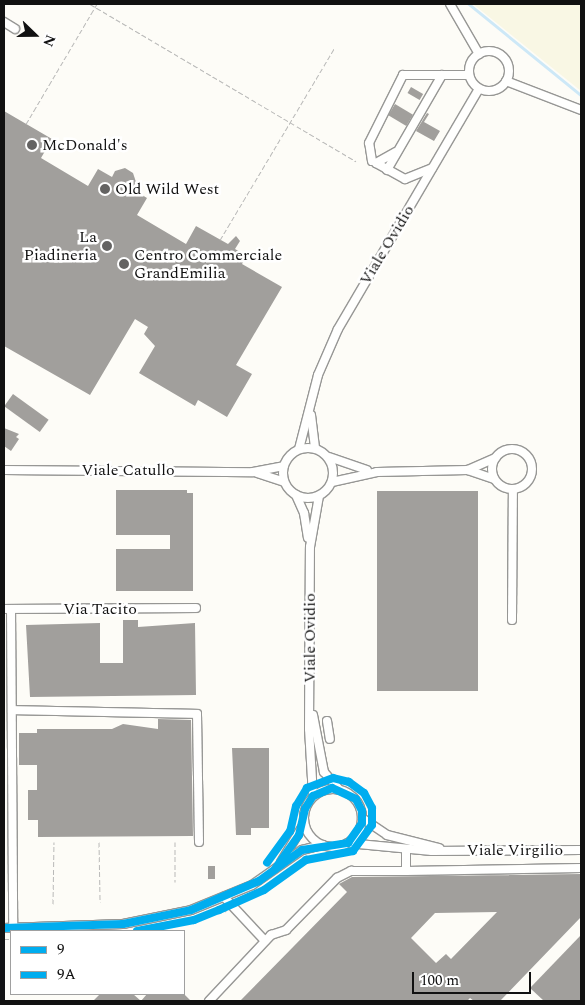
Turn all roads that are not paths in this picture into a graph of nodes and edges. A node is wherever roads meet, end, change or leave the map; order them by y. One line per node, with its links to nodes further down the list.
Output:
1 (450, 4): 4 (street)
2 (4, 22): 3 (street)
3 (15, 29)
4 (479, 54): 6 (street); 7 (street)
5 (442, 75): 6 (street); 10 (street); 11 (street)
6 (469, 75): 8 (street)
7 (506, 81): 8 (street); 9 (street)
8 (479, 89): 12 (street, Viale Ovidio)
9 (581, 110)
10 (400, 148): 13 (street); 13 (street)
11 (372, 161)
12 (433, 167): 13 (street); 14 (street, Viale Ovidio)
13 (387, 170)
14 (311, 408): 15 (street, Viale Ovidio); 16 (street, Viale Ovidio)
15 (315, 448): 16 (street); 17 (street)
16 (299, 449): 19 (street)
17 (329, 457): 23 (street); 26 (street)
18 (495, 458): 21 (street); 24 (street); 27 (street)
19 (283, 466): 22 (street, Viale Catullo); 25 (street)
20 (4, 470): 22 (street, Viale Catullo)
21 (468, 470): 23 (street); 24 (street)
22 (253, 472): 25 (street, Viale Catullo)
23 (377, 472): 26 (street)
24 (494, 479): 27 (street)
25 (284, 482): 28 (street)
26 (332, 482): 29 (street)
27 (513, 490): 33 (street)
28 (296, 495): 29 (street); 30 (street, Viale Ovidio)
29 (319, 496): 30 (street, Viale Ovidio)
30 (310, 547): 34 (street, Viale Ovidio)
31 (196, 608): 32 (street, Via Tacito)
32 (7, 609): 35 (street)
33 (512, 620)
34 (310, 698): 38 (street, Viale Ovidio); 39 (street, Viale Ovidio)
35 (12, 710): 42 (street); 53 (street)
36 (327, 722): 37 (street)
37 (330, 739)
38 (339, 789): 39 (street); 40 (street)
39 (313, 796): 41 (street)
40 (362, 818): 43 (street); 46 (street, Viale Virgilio)
41 (304, 824): 44 (street); 49 (street)
42 (199, 842)
43 (348, 843): 44 (street); 45 (street, Viale Virgilio)
44 (322, 845): 49 (street)
45 (406, 850): 46 (street, Viale Virgilio); 50 (street)
46 (448, 850): 47 (street, Viale Virgilio)
47 (581, 850)
48 (581, 868): 50 (street)
49 (275, 869): 51 (street)
50 (406, 871): 54 (street)
51 (224, 897): 53 (street); 54 (street)
52 (4, 928): 53 (street)
53 (13, 928)
54 (265, 941): 55 (street)
55 (209, 1001)

